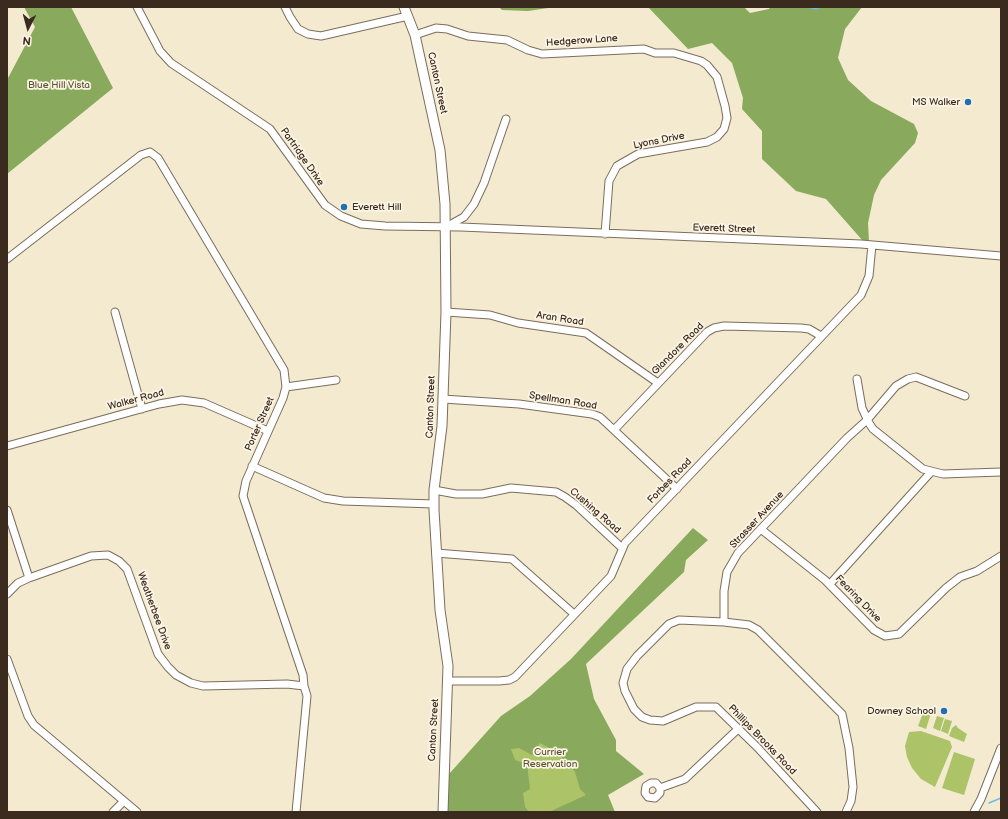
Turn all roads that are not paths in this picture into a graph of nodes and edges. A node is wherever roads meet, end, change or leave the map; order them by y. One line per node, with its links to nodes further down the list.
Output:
1 (137, 7): 7 (street, Partridge Drive)
2 (285, 7): 3 (street)
3 (406, 11): 4 (main road, Canton Street)
4 (415, 35): 5 (street, Hedgerow Lane); 7 (main road, Canton Street)
5 (725, 106): 8 (street, Lyons Drive)
6 (506, 119): 7 (street)
7 (445, 227): 8 (street, Everett Street); 13 (main road, Canton Street)
8 (605, 234): 9 (street, Everett Street)
9 (872, 245): 10 (street, Everett Street); 14 (street, Forbes Road)
10 (1001, 256)
11 (7, 259): 18 (street, Porter Street)
12 (115, 312): 21 (street)
13 (446, 312): 17 (street, Aran Road); 20 (main road, Canton Street)
14 (821, 336): 17 (street, Glandore Road); 29 (street, Forbes Road)
15 (857, 379): 22 (street)
16 (336, 380): 18 (street)
17 (658, 383): 23 (street, Glandore Road)
18 (286, 387): 24 (street, Porter Street)
19 (965, 396): 22 (street, Strasser Avenue)
20 (443, 399): 23 (street, Spellman Road); 30 (main road, Canton Street)
21 (142, 409): 24 (street, Walker Road); 25 (street, Walker Road)
22 (867, 420): 27 (street); 33 (street, Strasser Avenue)
23 (614, 430): 29 (street, Spellman Road)
24 (268, 431): 26 (street, Porter Street)
25 (7, 446)
26 (252, 466): 31 (street); 44 (street, Porter Street)
27 (931, 472): 28 (street); 38 (street)
28 (1001, 472)
29 (677, 489): 34 (street, Forbes Road)
30 (434, 490): 31 (main road, Canton Street); 34 (street, Cushing Road)
31 (434, 504): 35 (main road, Canton Street)
32 (7, 510): 37 (street)
33 (762, 530): 38 (street, Fearing Drive); 41 (street, Strasser Avenue)
34 (622, 548): 40 (street, Forbes Road)
35 (436, 552): 40 (street); 43 (main road, Canton Street)
36 (1001, 556): 38 (street, Fearing Drive)
37 (29, 578): 39 (street, Weatherbee Drive); 44 (street, Weatherbee Drive)
38 (830, 584)
39 (7, 594)
40 (574, 614): 43 (street, Forbes Road)
41 (724, 622): 45 (street, Phillips Brooks Road); 54 (street)
42 (7, 659): 48 (street)
43 (448, 681): 52 (main road, Canton Street)
44 (304, 686): 51 (street)
45 (738, 729): 47 (street); 53 (street, Phillips Brooks Road)
46 (1001, 750): 55 (street)
47 (660, 788)
48 (124, 801): 49 (street); 50 (street)
49 (113, 812)
50 (137, 812)
51 (296, 812)
52 (443, 812)
53 (817, 812)
54 (846, 812)
55 (974, 812)

